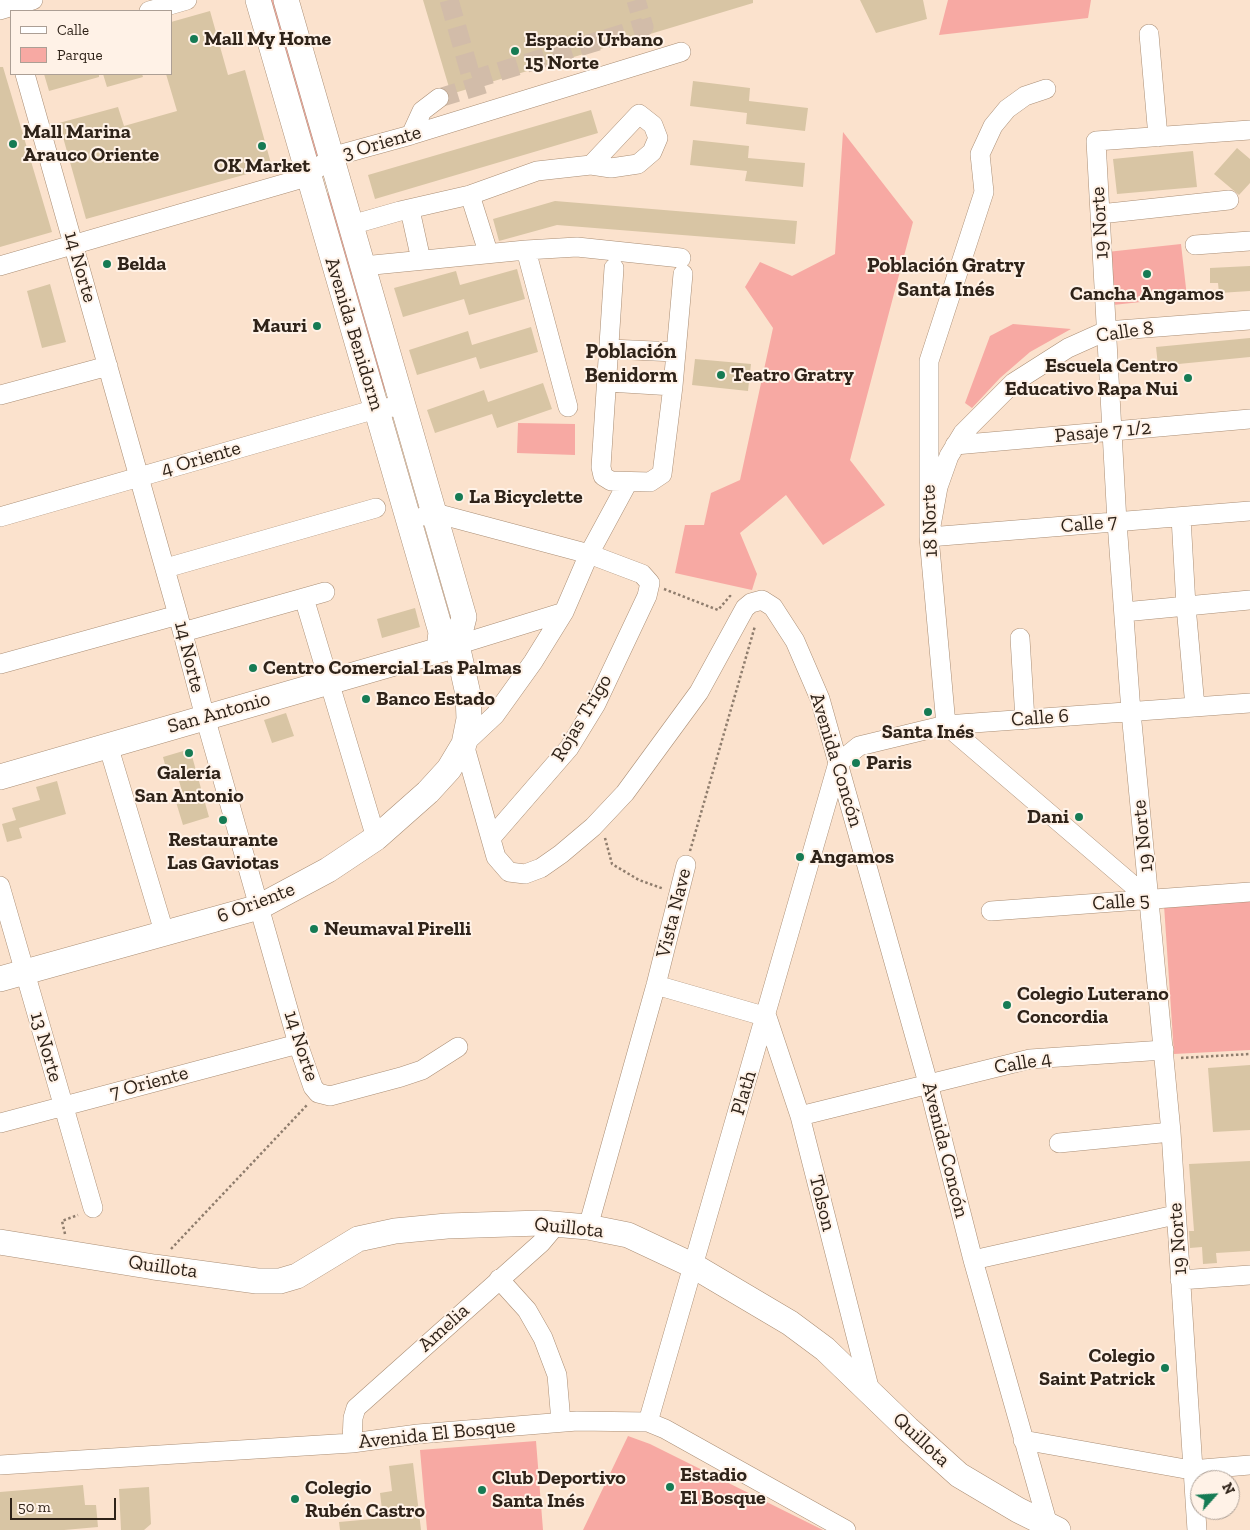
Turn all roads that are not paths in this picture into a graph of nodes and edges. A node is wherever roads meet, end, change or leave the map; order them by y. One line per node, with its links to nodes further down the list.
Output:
1 (33, 0): 5 (street)
2 (187, 0): 6 (street)
3 (258, 0): 17 (main road, Avenida Benidorm)
4 (286, 0): 15 (main road, Avenida Benidorm)
5 (6, 10)
6 (152, 10)
7 (1149, 34): 14 (street)
8 (682, 52): 13 (street, 3 Oriente)
9 (25, 75): 24 (street, 14 Norte)
10 (1046, 89): 55 (street, 18 Norte)
11 (439, 98): 13 (street)
12 (1250, 130): 14 (street)
13 (411, 135): 15 (street, 3 Oriente)
14 (1158, 137): 21 (street, 19 Norte)
15 (331, 158): 17 (street, 3 Oriente); 22 (main road, Avenida Benidorm)
16 (591, 165): 18 (street)
17 (308, 178): 24 (street, 3 Oriente); 42 (main road, Avenida Benidorm)
18 (470, 195): 20 (street); 27 (street)
19 (1229, 200): 21 (street)
20 (410, 210): 22 (street); 28 (street)
21 (1100, 214): 33 (street, 19 Norte)
22 (351, 225): 30 (main road, Avenida Benidorm)
23 (1250, 241): 25 (street)
24 (73, 245): 29 (street, 3 Oriente); 36 (street, 14 Norte)
25 (1195, 245)
26 (526, 250): 27 (street); 35 (street); 41 (street)
27 (488, 252): 28 (street)
28 (421, 260): 30 (street)
29 (0, 266)
30 (363, 266): 40 (main road, Avenida Benidorm)
31 (614, 268): 34 (street)
32 (1250, 320): 33 (street, Calle 8)
33 (1106, 331): 44 (street, 19 Norte); 45 (street, Calle 8)
34 (610, 349): 35 (street); 37 (street)
35 (676, 352): 38 (street)
36 (108, 366): 39 (street); 46 (street, 14 Norte)
37 (608, 382): 38 (street); 47 (street)
38 (674, 386): 47 (street)
39 (0, 395)
40 (402, 406): 42 (street, 4 Oriente); 50 (main road, Avenida Benidorm)
41 (568, 407)
42 (376, 409): 46 (street, 4 Oriente); 53 (main road, Avenida Benidorm)
43 (1250, 420): 44 (street, Pasaje 7 1/2)
44 (1113, 431): 45 (street, Pasaje 7 1/2); 54 (street, 19 Norte)
45 (955, 445): 55 (street, Calle 8)
46 (140, 477): 51 (street, 4 Oriente); 57 (street, 14 Norte)
47 (628, 482): 56 (street)
48 (376, 508): 57 (street)
49 (1250, 512): 52 (street, Calle 7)
50 (435, 514): 53 (street); 56 (street); 66 (main road, Avenida Benidorm)
51 (0, 517)
52 (1181, 517): 54 (street, Calle 7); 61 (street)
53 (408, 520): 66 (main road, Avenida Benidorm)
54 (1117, 522): 55 (street, Calle 7); 63 (street, 19 Norte)
55 (929, 537): 74 (street, 18 Norte)
56 (589, 554): 62 (street); 80 (street, Rojas Trigo)
57 (166, 568): 64 (street, 14 Norte)
58 (325, 592): 59 (street)
59 (304, 598): 64 (street); 68 (street)
60 (1250, 600): 61 (street)
61 (1186, 606): 63 (street); 70 (street)
62 (564, 612): 66 (street); 75 (street)
63 (1124, 612): 71 (street, 19 Norte)
64 (181, 624): 67 (street); 72 (street, 14 Norte)
65 (1020, 638): 73 (street)
66 (448, 648): 68 (main road, San Antonio); 75 (main road, Avenida Benidorm)
67 (0, 664)
68 (329, 682): 72 (main road, San Antonio); 79 (street)
69 (1250, 703): 70 (street, Calle 6)
70 (1195, 707): 71 (street, Calle 6)
71 (1131, 712): 73 (street, Calle 6); 84 (street, 19 Norte)
72 (205, 717): 76 (main road, San Antonio); 85 (street, 14 Norte)
73 (1025, 720): 74 (street, Calle 6)
74 (946, 726): 77 (street, Calle 6); 84 (street)
75 (464, 744): 79 (main road, 6 Oriente); 80 (street)
76 (108, 745): 78 (main road, San Antonio); 87 (street)
77 (838, 763): 80 (street, Avenida Concón); 91 (street, Plath); 95 (street, Avenida Concón)
78 (0, 777)
79 (376, 838): 85 (main road, 6 Oriente)
80 (491, 838)
81 (686, 865): 90 (street, Vista Nave)
82 (0, 886): 88 (street, 13 Norte)
83 (1250, 892): 84 (street, Calle 5)
84 (1150, 899): 86 (street, Calle 5); 94 (street, 19 Norte)
85 (259, 907): 87 (main road, 6 Oriente); 92 (street, 14 Norte)
86 (991, 911)
87 (165, 935): 88 (main road, 6 Oriente)
88 (25, 972): 89 (main road, 6 Oriente); 96 (street, 13 Norte)
89 (0, 980)
90 (656, 985): 91 (street); 104 (street, Vista Nave)
91 (767, 1017): 97 (street, Tolson); 109 (street, Plath)
92 (298, 1044): 93 (street, 14 Norte); 96 (street, 7 Oriente)
93 (458, 1048)
94 (1164, 1050): 95 (street, Calle 4); 99 (street, 19 Norte)
95 (928, 1083): 97 (street, Calle 4); 108 (street, Avenida Concón)
96 (63, 1106): 98 (street, 7 Oriente); 101 (street, 13 Norte)
97 (800, 1116): 113 (street, Tolson)
98 (0, 1123)
99 (1172, 1132): 100 (street); 102 (street, 19 Norte)
100 (1059, 1143)
101 (93, 1208)
102 (1176, 1215): 108 (street); 112 (street, 19 Norte)
103 (557, 1224): 104 (main road, Quillota); 106 (main road, Quillota); 111 (street, Amelia)
104 (588, 1227): 109 (main road, Quillota)
105 (0, 1242): 106 (main road, Quillota)
106 (25, 1246): 107 (main road)
107 (0, 1259)
108 (973, 1260): 116 (street, Avenida Concón)
109 (692, 1265): 113 (main road, Quillota); 115 (street, Plath)
110 (1250, 1275): 112 (street)
111 (499, 1279): 114 (street); 117 (street, Amelia)
112 (1180, 1280): 120 (street, 19 Norte)
113 (870, 1391): 121 (main road, Quillota)
114 (561, 1422): 115 (street, Avenida El Bosque); 117 (street, Avenida El Bosque)
115 (648, 1422): 122 (street, Avenida El Bosque)
116 (1022, 1440): 120 (street); 121 (street, Avenida Concón)
117 (352, 1442): 118 (street, Avenida El Bosque)
118 (0, 1465)
119 (1250, 1465): 120 (street)
120 (1191, 1470)
121 (1053, 1527)
122 (846, 1530)

